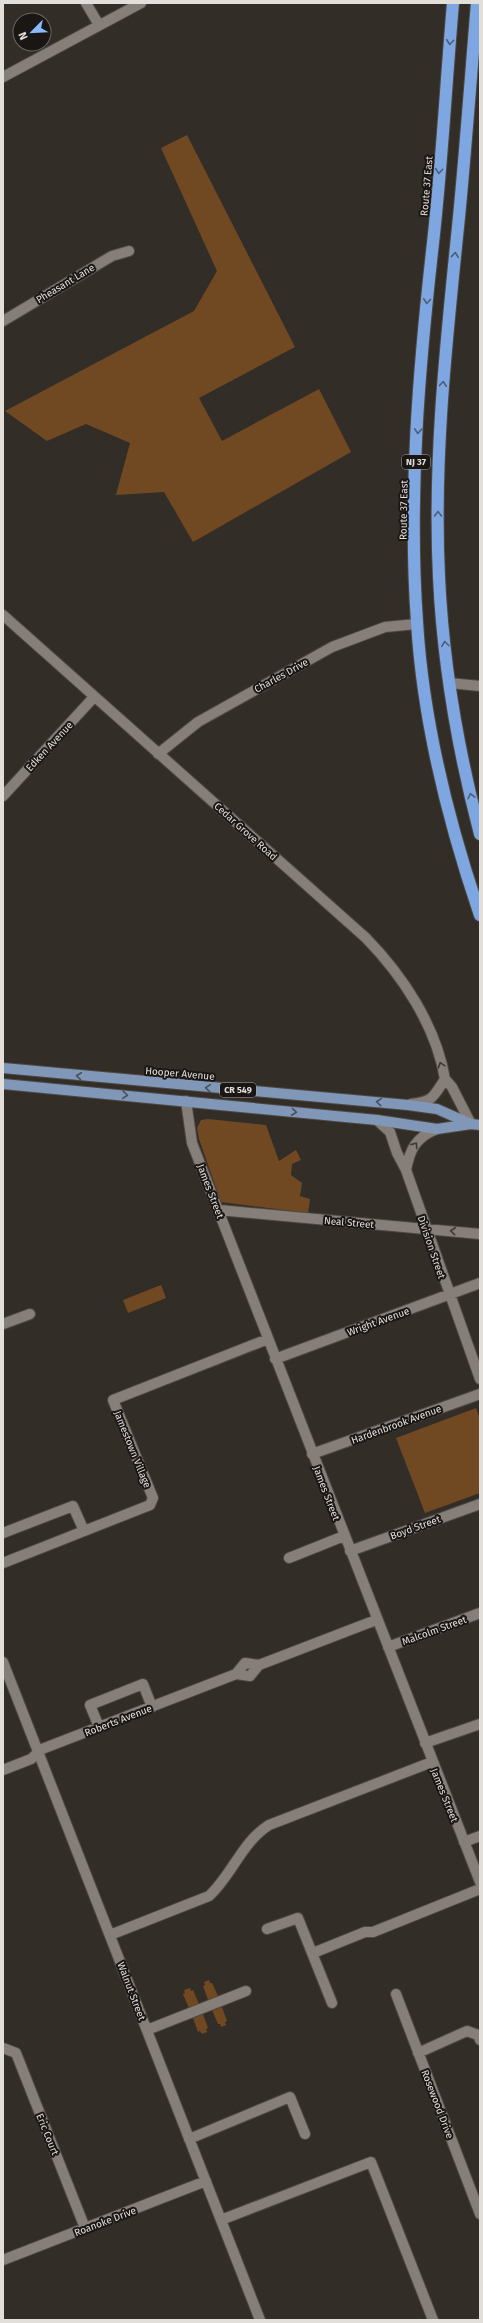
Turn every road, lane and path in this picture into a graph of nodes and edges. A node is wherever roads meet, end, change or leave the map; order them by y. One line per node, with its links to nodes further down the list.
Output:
1 (86, 3): 5 (street)
2 (141, 3): 5 (street)
3 (453, 3): 10 (highway, Route 37 East / NJ 37, one-way to 10)
4 (477, 3): 11 (highway, NJ 37, one-way to 4)
5 (99, 25): 6 (street)
6 (3, 77)
7 (129, 251): 8 (street, Pheasant Lane)
8 (3, 321)
9 (3, 615): 13 (street, Cedar Grove Road)
10 (417, 624): 14 (street, Charles Drive); 17 (highway, Route 37 East / NJ 37)
11 (449, 683): 12 (street); 16 (highway, NJ 37, one-way to 11)
12 (480, 686)
13 (94, 697): 14 (street, Cedar Grove Road); 15 (street, Edken Avenue)
14 (158, 754): 19 (street, Cedar Grove Road, one-way to 14)
15 (3, 796)
16 (480, 834)
17 (480, 915)
18 (3, 1068): 22 (main road, Hooper Avenue / CR 549, one-way to 18)
19 (445, 1079): 22 (street); 24 (street, Cedar Grove Road)
20 (3, 1084): 21 (main road, CR 549, one-way to 21)
21 (186, 1100): 23 (main road, CR 549, one-way to 23); 27 (street, James Street)
22 (408, 1105): 24 (main road, Hooper Avenue / CR 549)
23 (376, 1120): 25 (main road, CR 549); 26 (street, Division Street)
24 (476, 1124): 25 (main road, CR 549)
25 (437, 1129): 26 (street, one-way to 25)
26 (406, 1170): 28 (street, Division Street)
27 (219, 1210): 28 (street, Neal Street); 34 (street, James Street)
28 (426, 1229): 29 (street, Neal Street, one-way to 28); 31 (street, Division Street)
29 (480, 1234)
30 (480, 1283): 31 (street, Wright Avenue)
31 (449, 1295): 35 (street, Wright Avenue); 36 (street, Division Street)
32 (30, 1314): 33 (street)
33 (3, 1324)
34 (268, 1339): 35 (street, James Street); 40 (street, Jamestown Village)
35 (275, 1359): 38 (street, James Street)
36 (480, 1379)
37 (480, 1394): 38 (street, Hardenbrook Avenue)
38 (312, 1454): 42 (street, James Street)
39 (480, 1504): 43 (street, Boyd Street)
40 (84, 1531): 41 (street); 45 (street, Jamestown Village)
41 (3, 1533)
42 (344, 1536): 43 (street, James Street); 44 (street)
43 (350, 1550): 47 (street, James Street)
44 (289, 1558)
45 (3, 1562)
46 (480, 1613): 48 (street, Malcolm Street)
47 (376, 1620): 48 (street, James Street); 50 (street, Roberts Avenue)
48 (388, 1647): 53 (street, James Street)
49 (3, 1662): 54 (street, Walnut Street)
50 (152, 1707): 52 (street, Roberts Avenue); 52 (street)
51 (480, 1724): 53 (street)
52 (99, 1727): 54 (street, Roberts Avenue)
53 (425, 1743): 55 (street, James Street)
54 (38, 1752): 56 (street, Roberts Avenue); 62 (street, Walnut Street)
55 (432, 1762): 58 (street, James Street); 62 (street)
56 (3, 1770)
57 (480, 1836): 58 (street)
58 (464, 1842): 59 (street, James Street)
59 (480, 1882)
60 (480, 1889): 63 (street)
61 (267, 1929): 63 (street)
62 (110, 1935): 67 (street, Walnut Street)
63 (312, 1953): 66 (street)
64 (246, 1992): 67 (street)
65 (396, 1994): 70 (street, Rosewood Drive)
66 (332, 2003)
67 (147, 2030): 72 (street, Walnut Street)
68 (480, 2040): 70 (street)
69 (3, 2048): 76 (street, Eric Court)
70 (418, 2053): 74 (street, Rosewood Drive)
71 (305, 2134): 72 (street)
72 (188, 2139): 73 (street, Walnut Street)
73 (206, 2181): 75 (street, Walnut Street); 76 (street, Roanoke Drive)
74 (480, 2214)
75 (221, 2220): 78 (street, Walnut Street); 79 (street)
76 (86, 2228): 77 (street, Roanoke Drive)
77 (3, 2260)
78 (260, 2320)
79 (433, 2320)

